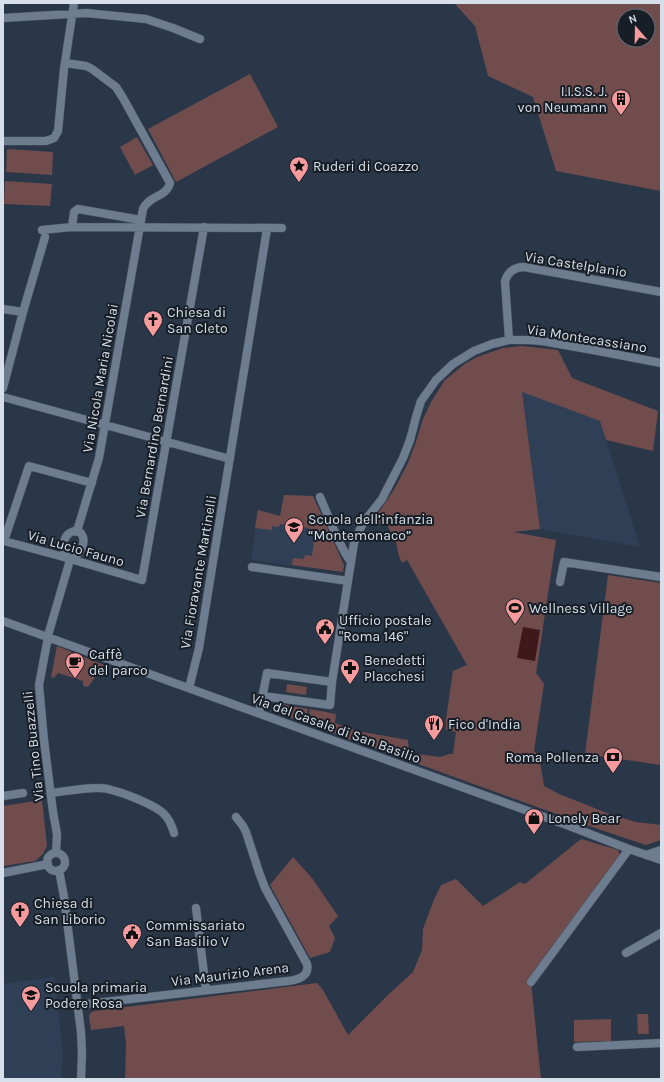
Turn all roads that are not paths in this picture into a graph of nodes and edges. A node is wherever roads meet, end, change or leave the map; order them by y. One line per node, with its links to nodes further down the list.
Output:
1 (74, 3): 2 (street)
2 (73, 14): 3 (street); 4 (street); 5 (street)
3 (3, 18)
4 (200, 39)
5 (66, 63): 6 (street); 7 (street, Via Nicola Maria Nicolai)
6 (3, 141)
7 (140, 224): 8 (street); 8 (street); 9 (street); 19 (street, Via Nicola Maria Nicolai)
8 (72, 227): 14 (street)
9 (204, 227): 10 (street); 20 (street, Via Bernardino Bernardini)
10 (267, 228): 11 (street); 21 (street, Via Fioravante Martinelli)
11 (282, 228)
12 (661, 292): 15 (street, Via Castelplanio)
13 (3, 309): 14 (street)
14 (23, 312): 17 (street)
15 (509, 340): 16 (street, Via Montecassiano); 27 (street, Via Montecassiano)
16 (661, 363)
17 (3, 388)
18 (3, 398): 19 (street)
19 (105, 426): 20 (street); 22 (street, Via Nicola Maria Nicolai)
20 (166, 442): 21 (street); 30 (street, Via Bernardino Bernardini)
21 (230, 460): 36 (street, Via Fioravante Martinelli)
22 (92, 483): 24 (street, Via Nicola Maria Nicolai); 25 (street)
23 (320, 497): 27 (street)
24 (77, 531): 26 (street); 26 (street)
25 (4, 542): 26 (street, Via Lucio Fauno)
26 (70, 560): 30 (street, Via Lucio Fauno); 34 (street)
27 (351, 562): 31 (street, Via Montecassiano)
28 (252, 567): 31 (street)
29 (661, 577): 32 (street)
30 (142, 580)
31 (348, 581): 35 (street, Via Montecassiano)
32 (560, 582)
33 (3, 620): 34 (street, Via del Casale di San Basilio)
34 (48, 636): 36 (street, Via del Casale di San Basilio); 40 (street, Via Tino Buazzelli)
35 (332, 682): 37 (street); 37 (street, Via Montecassiano)
36 (189, 688): 38 (street, Via del Casale di San Basilio)
37 (263, 696): 38 (street)
38 (259, 714): 44 (street, Via del Casale di San Basilio)
39 (23, 793): 41 (street)
40 (51, 794): 43 (street); 46 (street, Via Tino Buazzelli)
41 (3, 796)
42 (236, 817): 56 (street, Via Maurizio Arena)
43 (174, 833)
44 (629, 849): 47 (street, Via del Casale di San Basilio); 55 (street)
45 (661, 850): 47 (street)
46 (56, 853): 49 (street); 50 (street)
47 (646, 855): 48 (street, Via del Casale di San Basilio)
48 (661, 860)
49 (48, 864): 50 (street); 51 (street)
50 (59, 870): 57 (street)
51 (3, 873)
52 (196, 908): 56 (street)
53 (661, 933): 54 (street)
54 (626, 953)
55 (531, 982)
56 (206, 990): 57 (street, Via Maurizio Arena)
57 (78, 1005): 60 (street)
58 (661, 1043): 59 (street)
59 (577, 1047)
60 (81, 1079)

